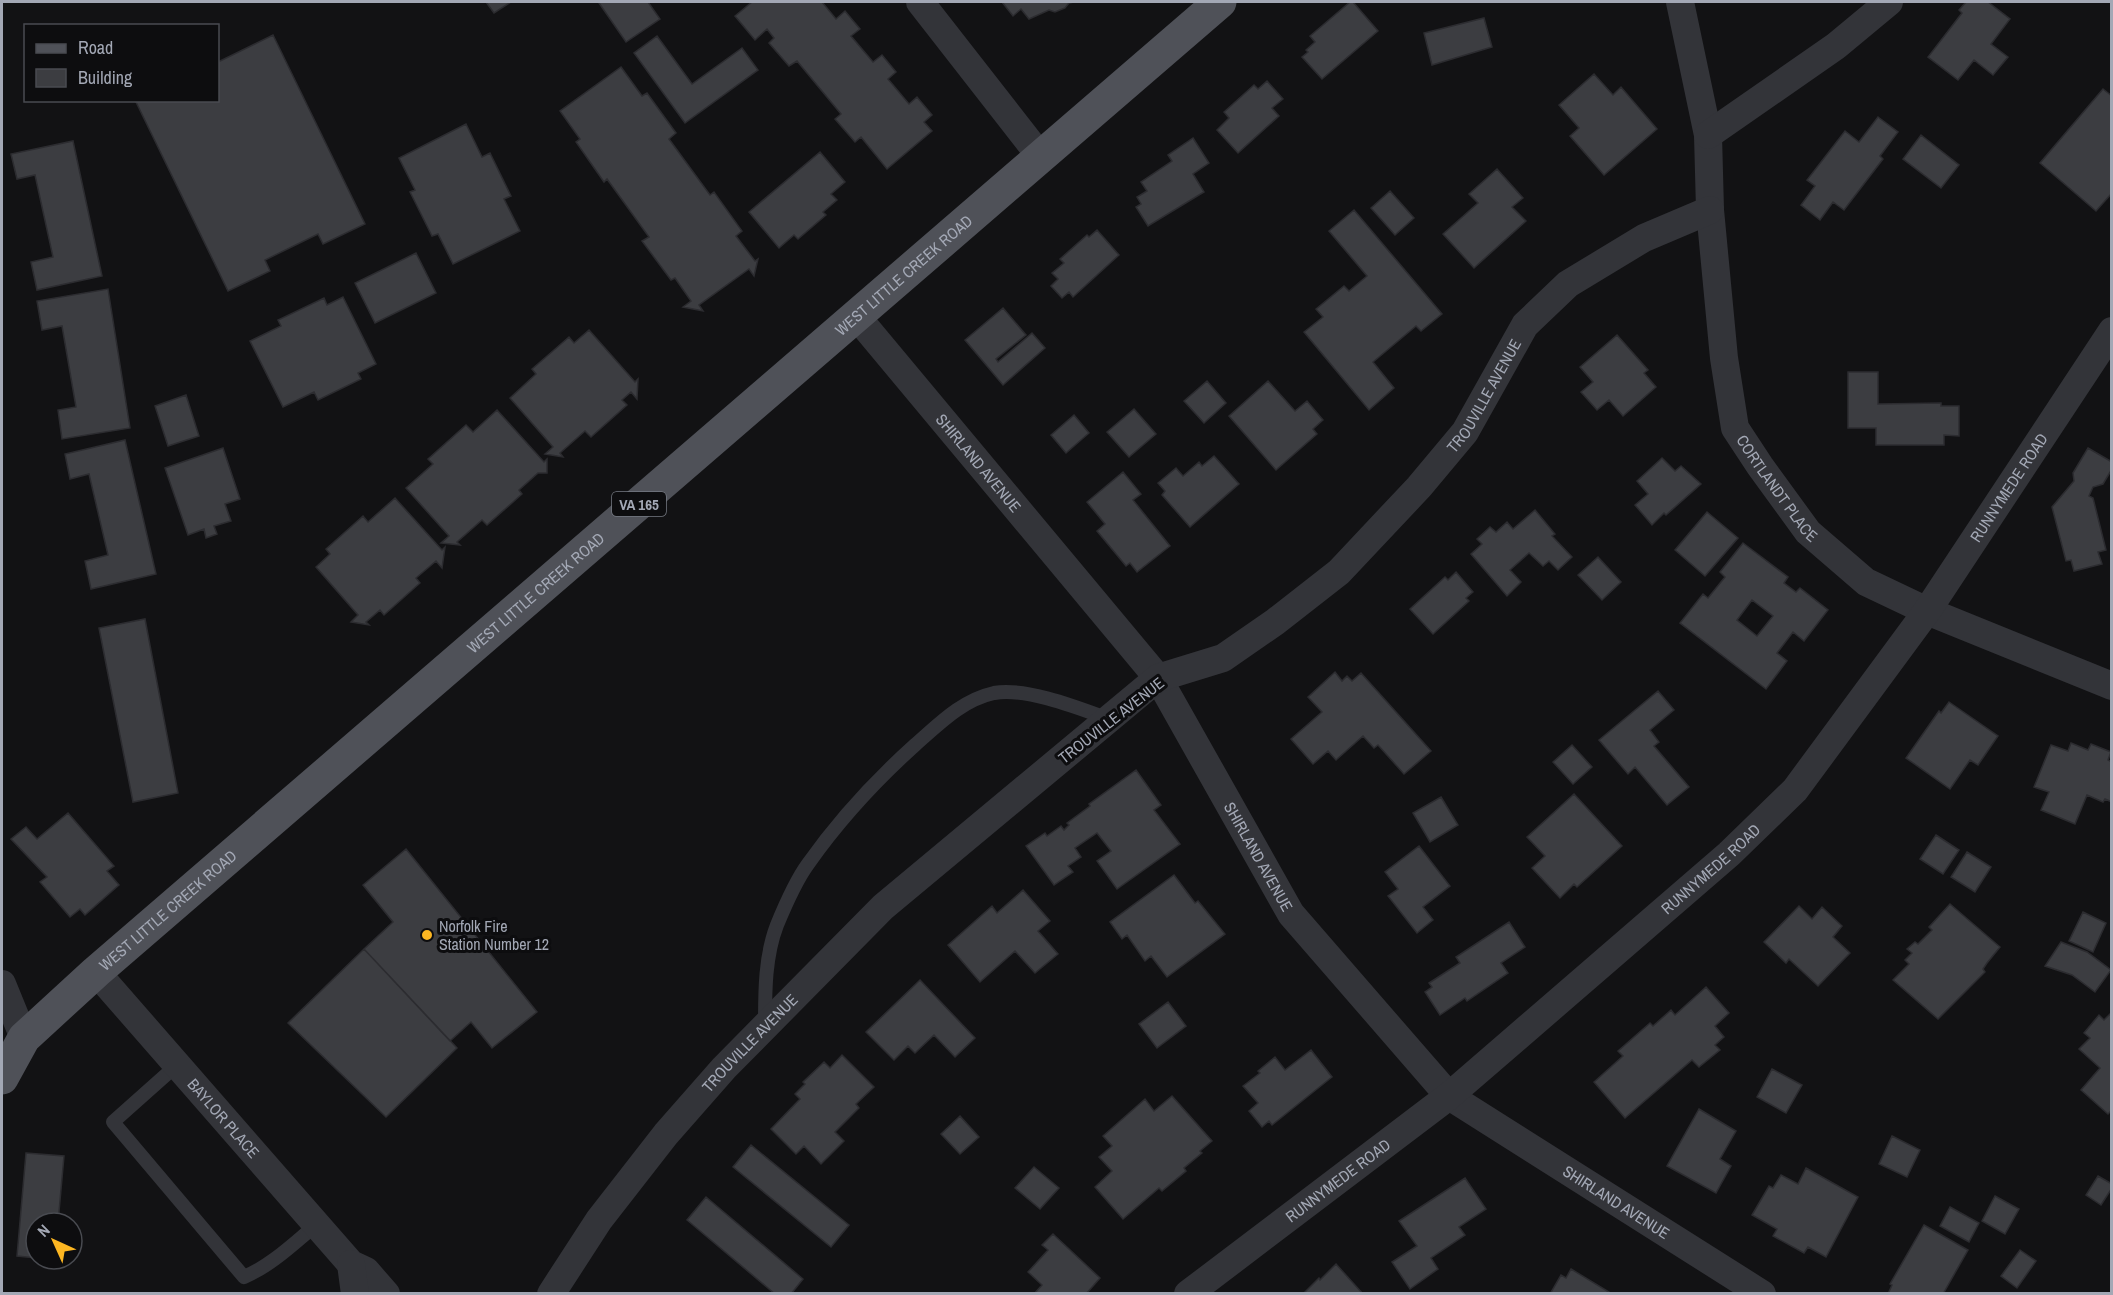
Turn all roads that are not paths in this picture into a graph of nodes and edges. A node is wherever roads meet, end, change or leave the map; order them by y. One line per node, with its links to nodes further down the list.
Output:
1 (920, 2): 6 (street)
2 (1220, 2): 6 (main road, WEST LITTLE CREEK ROAD / VA 165)
3 (1680, 2): 5 (street, CORTLANDT PLACE)
4 (1889, 2): 5 (street)
5 (1708, 135): 7 (street, CORTLANDT PLACE)
6 (1041, 158): 8 (main road, WEST LITTLE CREEK ROAD / VA 165)
7 (1710, 210): 10 (street, CORTLANDT PLACE); 11 (street, TROUVILLE AVENUE)
8 (857, 317): 11 (street, SHIRLAND AVENUE); 14 (main road, WEST LITTLE CREEK ROAD / VA 165)
9 (2112, 331): 10 (street, RUNNYMEDE ROAD)
10 (1927, 610): 12 (street, CORTLANDT PLACE); 20 (street, RUNNYMEDE ROAD)
11 (1158, 678): 13 (street, TROUVILLE AVENUE); 20 (street, SHIRLAND AVENUE)
12 (2112, 686)
13 (1109, 719): 16 (street, TROUVILLE AVENUE); 16 (lane)
14 (96, 972): 17 (main road, WEST LITTLE CREEK ROAD / VA 165); 18 (street, BAYLOR PLACE)
15 (2, 984): 17 (street)
16 (765, 1026): 25 (street, TROUVILLE AVENUE)
17 (24, 1038): 19 (main road, WEST LITTLE CREEK ROAD / VA 165)
18 (177, 1065): 21 (street, BAYLOR PLACE); 21 (lane)
19 (2, 1078)
20 (1449, 1096): 26 (street, RUNNYMEDE ROAD); 27 (street, SHIRLAND AVENUE)
21 (316, 1225): 22 (street, BAYLOR PLACE)
22 (351, 1264): 23 (street); 24 (street, BAYLOR PLACE)
23 (355, 1293)
24 (386, 1293)
25 (551, 1293)
26 (1188, 1293)
27 (1762, 1293)

